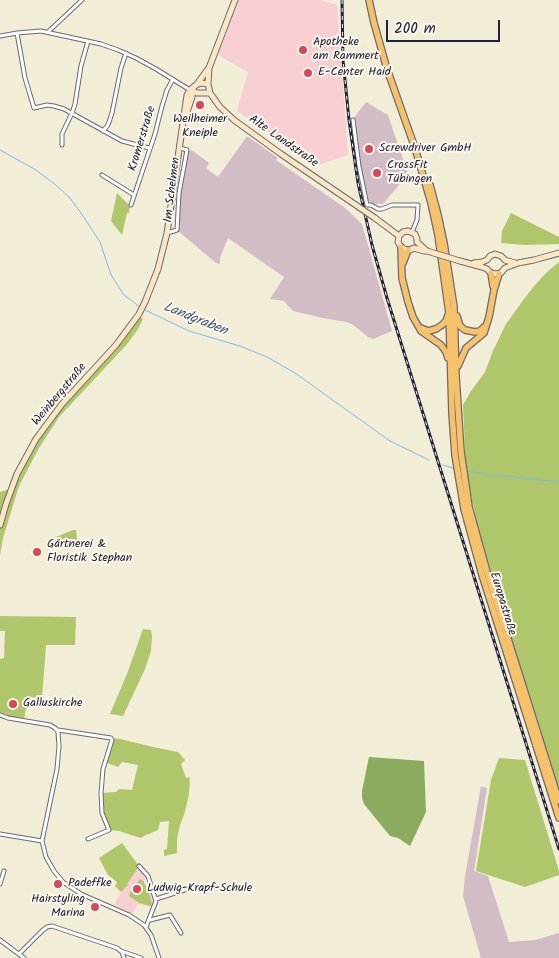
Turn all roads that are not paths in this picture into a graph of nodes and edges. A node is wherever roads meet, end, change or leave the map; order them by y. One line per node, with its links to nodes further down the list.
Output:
1 (82, 0): 4 (street)
2 (235, 0): 9 (street)
3 (369, 0): 24 (main road)
4 (48, 32): 5 (street); 7 (street)
5 (17, 33): 6 (street); 17 (street)
6 (0, 36)
7 (88, 41): 8 (street); 17 (street)
8 (126, 53): 10 (street); 20 (street)
9 (208, 68): 11 (street, Alte Landstraße); 12 (street)
10 (174, 79): 13 (street); 22 (street, Kromerstraße)
11 (208, 84): 12 (street); 15 (street, Alte Landstraße)
12 (196, 85): 13 (street)
13 (190, 90): 14 (street); 16 (street); 19 (street)
14 (197, 93): 15 (street); 16 (street)
15 (210, 93): 30 (street, Alte Landstraße, bridge)
16 (192, 97): 19 (street)
17 (72, 113): 20 (street); 21 (street)
18 (353, 120): 28 (street)
19 (183, 129): 23 (street)
20 (103, 131): 22 (street)
21 (62, 145)
22 (149, 148): 26 (street, Kromerstraße)
23 (180, 148): 29 (street); 29 (street, Im Schelmen)
24 (415, 148): 45 (main road); 46 (main road, Europastraße)
25 (102, 175): 26 (street)
26 (134, 195): 27 (street, Kromerstraße)
27 (131, 205)
28 (412, 232): 30 (street); 31 (street)
29 (167, 233): 52 (street, Weinbergstraße)
30 (400, 236): 32 (street)
31 (417, 242): 33 (street); 34 (street)
32 (401, 247): 33 (street); 40 (main road)
33 (411, 249): 34 (street); 40 (main road)
34 (427, 251): 38 (street, bridge)
35 (559, 253): 39 (street)
36 (487, 260): 37 (street); 38 (street); 42 (street)
37 (505, 260): 39 (street); 41 (street)
38 (472, 263): 42 (street)
39 (518, 263): 41 (street)
40 (402, 267): 48 (main road)
41 (505, 268): 43 (street)
42 (489, 271): 43 (street); 44 (main road)
43 (499, 274): 44 (main road)
44 (494, 290): 47 (main road)
45 (454, 307): 47 (main road); 50 (main road, Europastraße)
46 (449, 313): 48 (main road); 49 (main road, Europastraße)
47 (487, 324): 50 (main road)
48 (417, 326): 49 (main road)
49 (451, 370): 51 (main road, Europastraße)
50 (456, 376): 51 (main road, Europastraße)
51 (460, 468): 55 (main road, Europastraße); 56 (main road, Europastraße)
52 (0, 525)
53 (0, 715): 54 (street)
54 (57, 730): 58 (street); 59 (street)
55 (559, 801)
56 (559, 818)
57 (0, 834): 59 (street)
58 (88, 839)
59 (42, 841): 66 (street)
60 (139, 866): 64 (street)
61 (4, 871): 62 (street)
62 (0, 884)
63 (194, 887): 64 (street)
64 (156, 899): 65 (street)
65 (149, 920): 66 (street); 67 (street)
66 (146, 927): 74 (street)
67 (181, 933)
68 (0, 940): 70 (street)
69 (121, 951): 70 (street); 72 (street); 73 (street)
70 (18, 954): 71 (street)
71 (24, 958)
72 (124, 958)
73 (140, 958)
74 (159, 958)

